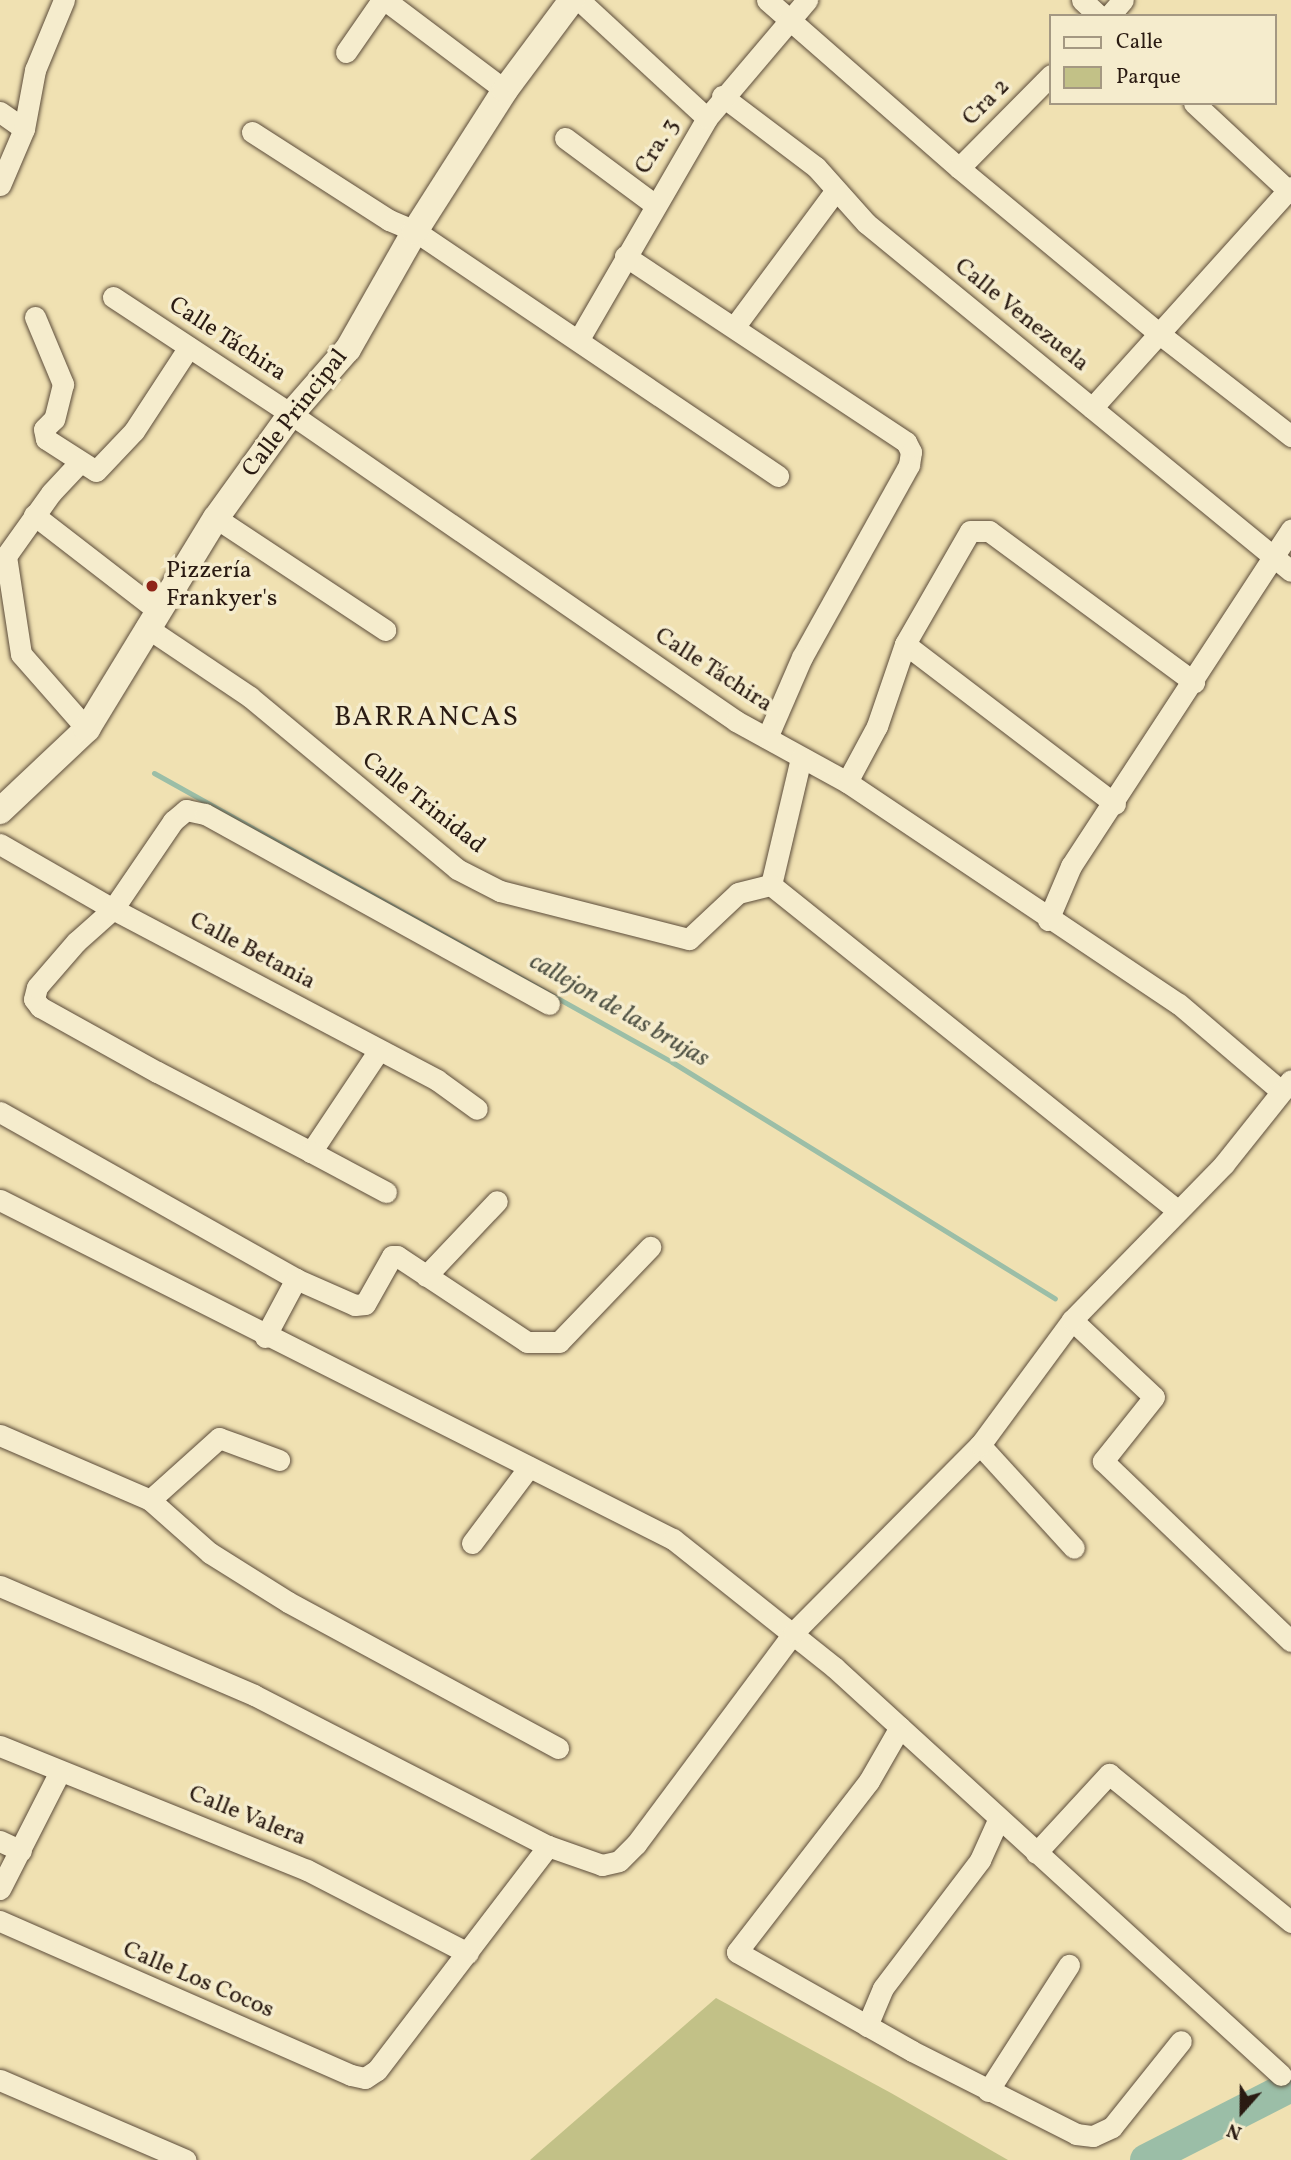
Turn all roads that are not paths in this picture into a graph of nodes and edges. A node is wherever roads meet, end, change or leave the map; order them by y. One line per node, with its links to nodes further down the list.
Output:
1 (64, 0): 19 (street)
2 (384, 0): 12 (street); 14 (street)
3 (572, 0): 14 (street, Calle Principal)
4 (579, 0): 18 (street)
5 (767, 0): 11 (street)
6 (807, 0): 11 (street, Cra. 3)
7 (1082, 0): 9 (street)
8 (1123, 0): 10 (street)
9 (1097, 14)
10 (1111, 14)
11 (789, 20): 15 (street, Cra. 3); 22 (street)
12 (346, 52)
13 (1050, 76): 22 (street, Cra 2)
14 (505, 90): 27 (street, Calle Principal)
15 (722, 96): 18 (street, Cra. 3); 24 (street, Calle Venezuela)
16 (1196, 105): 25 (street)
17 (0, 111): 19 (street)
18 (708, 118): 26 (street, Cra. 3)
19 (24, 129): 23 (street)
20 (252, 132): 27 (street)
21 (565, 138): 26 (street)
22 (959, 168): 32 (street)
23 (0, 185)
24 (836, 190): 31 (street); 35 (street, Calle Venezuela)
25 (1290, 190): 32 (street)
26 (654, 204): 28 (street, Cra. 3)
27 (415, 231): 33 (street); 36 (street, Calle Principal)
28 (625, 256): 31 (street); 33 (street, Cra. 3)
29 (113, 297): 34 (street, Calle Táchira)
30 (35, 317): 38 (street)
31 (735, 326): 50 (street)
32 (1157, 332): 35 (street); 37 (street)
33 (579, 339): 39 (street)
34 (189, 347): 36 (street, Calle Táchira); 38 (street)
35 (1092, 408): 43 (street, Calle Venezuela)
36 (291, 414): 41 (street, Calle Principal); 50 (street, Calle Táchira)
37 (1291, 436)
38 (80, 462): 40 (street)
39 (778, 475)
40 (34, 515): 45 (street); 49 (street)
41 (216, 518): 45 (street, Calle Principal); 46 (street)
42 (1291, 530): 43 (street)
43 (1273, 557): 44 (street, Calle Venezuela); 48 (street)
44 (1291, 571)
45 (152, 618): 49 (street, Calle Principal); 56 (street, Calle Trinidad)
46 (385, 630)
47 (905, 644): 48 (street); 52 (street); 53 (street)
48 (1194, 682): 53 (street)
49 (87, 729): 54 (street, Calle Principal)
50 (767, 737): 51 (street, Calle Táchira)
51 (801, 758): 52 (street, Calle Táchira); 56 (street)
52 (846, 782): 58 (street, Calle Táchira)
53 (1115, 804): 58 (street)
54 (0, 811)
55 (0, 844): 57 (street, Calle Betania)
56 (771, 885): 68 (street)
57 (113, 909): 59 (street); 60 (street, Calle Betania); 64 (street)
58 (1048, 920): 61 (street, Calle Táchira)
59 (549, 1004)
60 (379, 1050): 62 (street, Calle Betania); 64 (street)
61 (1286, 1086): 68 (street)
62 (477, 1109)
63 (0, 1112): 71 (street)
64 (311, 1152): 65 (street)
65 (386, 1192)
66 (0, 1200): 73 (street)
67 (497, 1201): 70 (street)
68 (1177, 1210): 72 (street)
69 (650, 1247): 70 (street)
70 (426, 1276): 71 (street)
71 (296, 1279): 73 (street)
72 (1072, 1320): 75 (street); 83 (street)
73 (265, 1337): 77 (street)
74 (0, 1435): 78 (street)
75 (980, 1445): 80 (street); 82 (street)
76 (279, 1460): 78 (street)
77 (529, 1467): 79 (street); 82 (street)
78 (150, 1500): 86 (street)
79 (472, 1543)
80 (1074, 1548)
81 (0, 1586): 90 (street)
82 (794, 1632): 84 (street); 90 (street)
83 (1291, 1642)
84 (900, 1727): 88 (street); 98 (street)
85 (0, 1746): 87 (street, Calle Valera)
86 (558, 1748)
87 (59, 1773): 91 (street); 96 (street, Calle Valera)
88 (999, 1818): 92 (street); 98 (street)
89 (0, 1841): 91 (street)
90 (548, 1846): 96 (street)
91 (21, 1851): 93 (street)
92 (1036, 1853): 95 (street); 100 (street)
93 (0, 1889)
94 (0, 1921): 96 (street, Calle Los Cocos)
95 (1291, 1922)
96 (468, 1953)
97 (1069, 1965): 102 (street)
98 (867, 2026): 102 (street)
99 (1181, 2041): 102 (street)
100 (1281, 2074)
101 (0, 2080): 103 (street)
102 (988, 2091)
103 (186, 2160)

